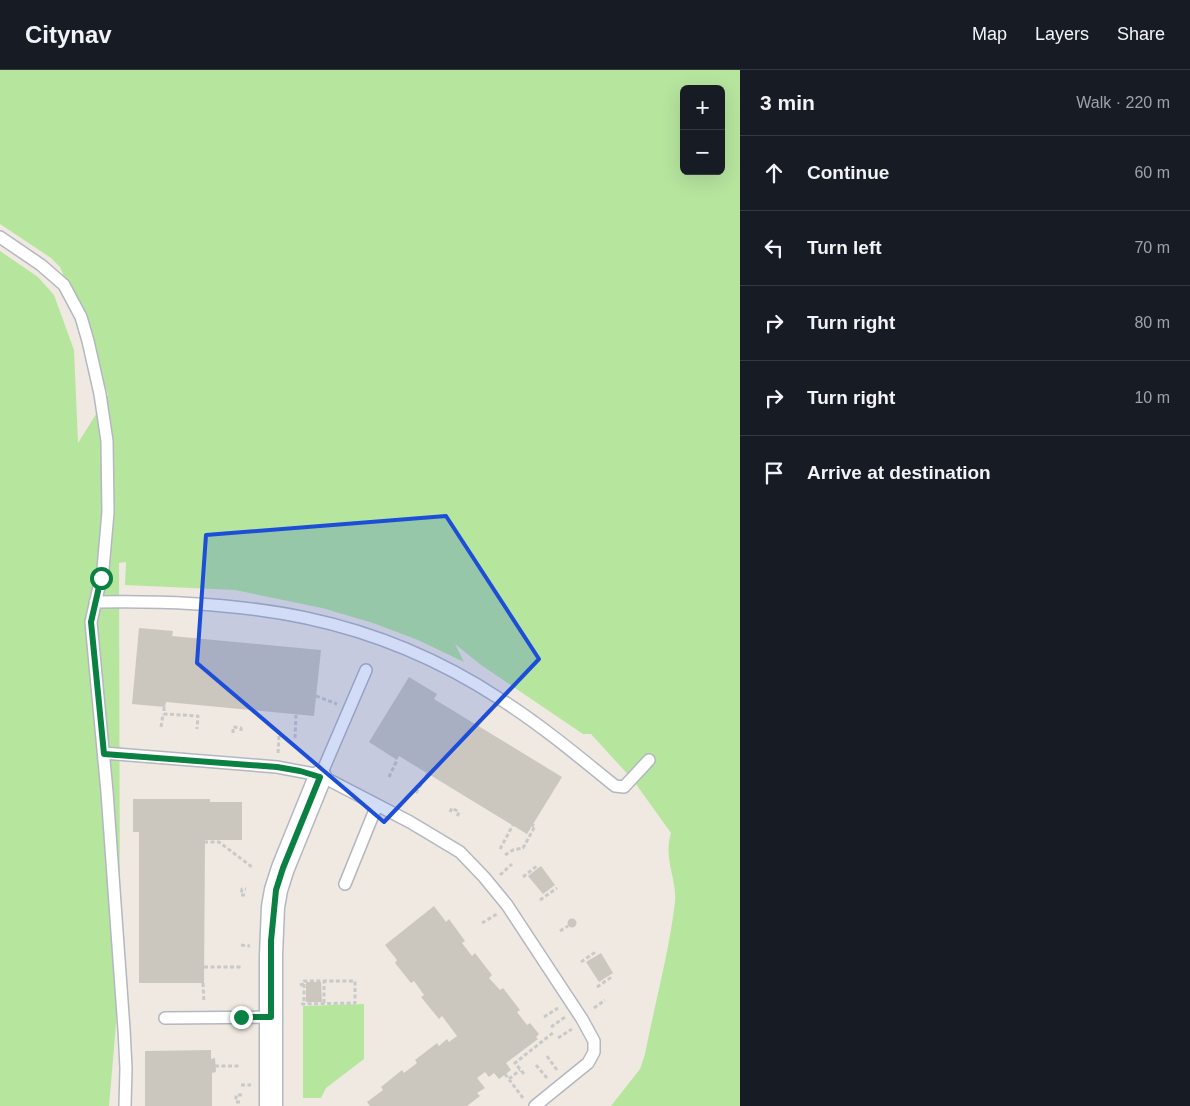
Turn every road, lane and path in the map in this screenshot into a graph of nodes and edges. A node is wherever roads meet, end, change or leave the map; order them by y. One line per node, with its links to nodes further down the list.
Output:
1 (0, 237): 2 (lane)
2 (95, 602): 14 (lane); 16 (lane)
3 (366, 670): 18 (lane)
4 (316, 696): 5 (path)
5 (323, 698)
6 (164, 707): 7 (path)
7 (164, 714): 9 (path); 10 (path)
8 (296, 715): 13 (path)
9 (161, 727)
10 (197, 730)
11 (233, 733): 12 (path)
12 (241, 733)
13 (295, 738)
14 (104, 754): 18 (lane); 65 (lane)
15 (397, 760): 19 (path)
16 (649, 760)
17 (428, 773): 20 (path)
18 (320, 777): 21 (lane); 51 (street)
19 (389, 777)
20 (416, 793)
21 (377, 805): 32 (lane); 67 (lane)
22 (450, 812): 23 (path)
23 (457, 817)
24 (513, 825): 27 (path)
25 (532, 825): 28 (path)
26 (204, 842): 30 (path)
27 (500, 849)
28 (505, 855)
29 (538, 864): 31 (path)
30 (252, 867)
31 (523, 877)
32 (345, 884)
33 (556, 888): 36 (path)
34 (246, 890): 35 (path)
35 (245, 895)
36 (540, 900)
37 (568, 926): 38 (path)
38 (560, 931)
39 (597, 951): 40 (path)
40 (580, 962)
41 (204, 967): 42 (path)
42 (241, 967)
43 (614, 976): 46 (path)
44 (324, 981): 49 (path); 49 (path); 49 (path)
45 (203, 983): 47 (path)
46 (597, 987)
47 (203, 988)
48 (606, 1000): 50 (path)
49 (324, 1003)
50 (594, 1008)
51 (271, 1017): 52 (lane); 66 (street)
52 (165, 1018)
53 (574, 1028): 55 (path)
54 (554, 1032): 58 (path)
55 (558, 1038)
56 (216, 1066): 57 (path)
57 (242, 1066)
58 (520, 1070): 60 (path); 61 (path)
59 (505, 1074): 61 (path)
60 (524, 1074)
61 (509, 1079): 63 (path)
62 (242, 1095): 64 (path)
63 (524, 1098)
64 (242, 1102)
65 (125, 1106)
66 (271, 1106)
67 (535, 1106)

